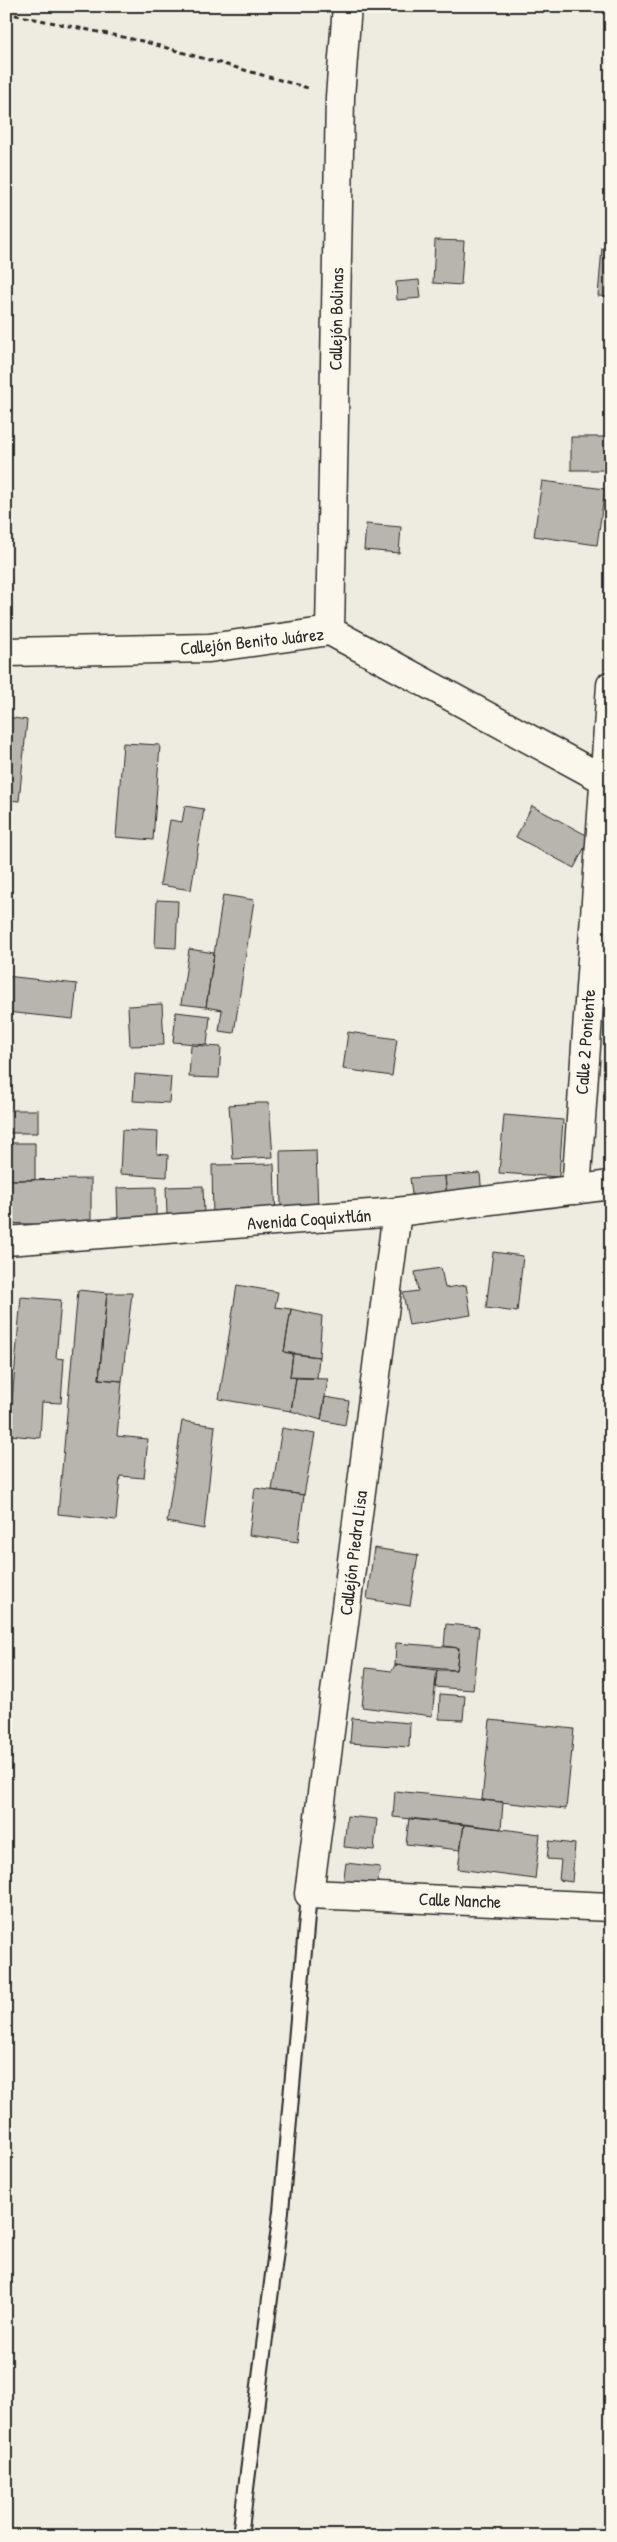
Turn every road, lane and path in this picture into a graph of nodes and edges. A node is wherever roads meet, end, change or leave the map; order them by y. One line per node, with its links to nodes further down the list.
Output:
1 (347, 6): 3 (street, Callejón Bolinas)
2 (6, 13): 3 (path)
3 (340, 96): 4 (street, Callejón Bolinas)
4 (330, 631): 5 (street, Callejón Benito Juárez); 7 (street, Callejón Benito Juárez)
5 (6, 652)
6 (611, 685): 7 (street, Calle 2 Poniente)
7 (607, 778): 9 (street, Calle 2 Poniente)
8 (611, 1185): 9 (street, Avenida Coquixtlán)
9 (576, 1190): 10 (street, Avenida Coquixtlán)
10 (397, 1212): 11 (street, Avenida Coquixtlán); 12 (street, Callejón Piedra Lisa)
11 (6, 1241)
12 (309, 1894): 13 (street, Calle Nanche); 14 (lane)
13 (611, 1907)
14 (240, 2536)

